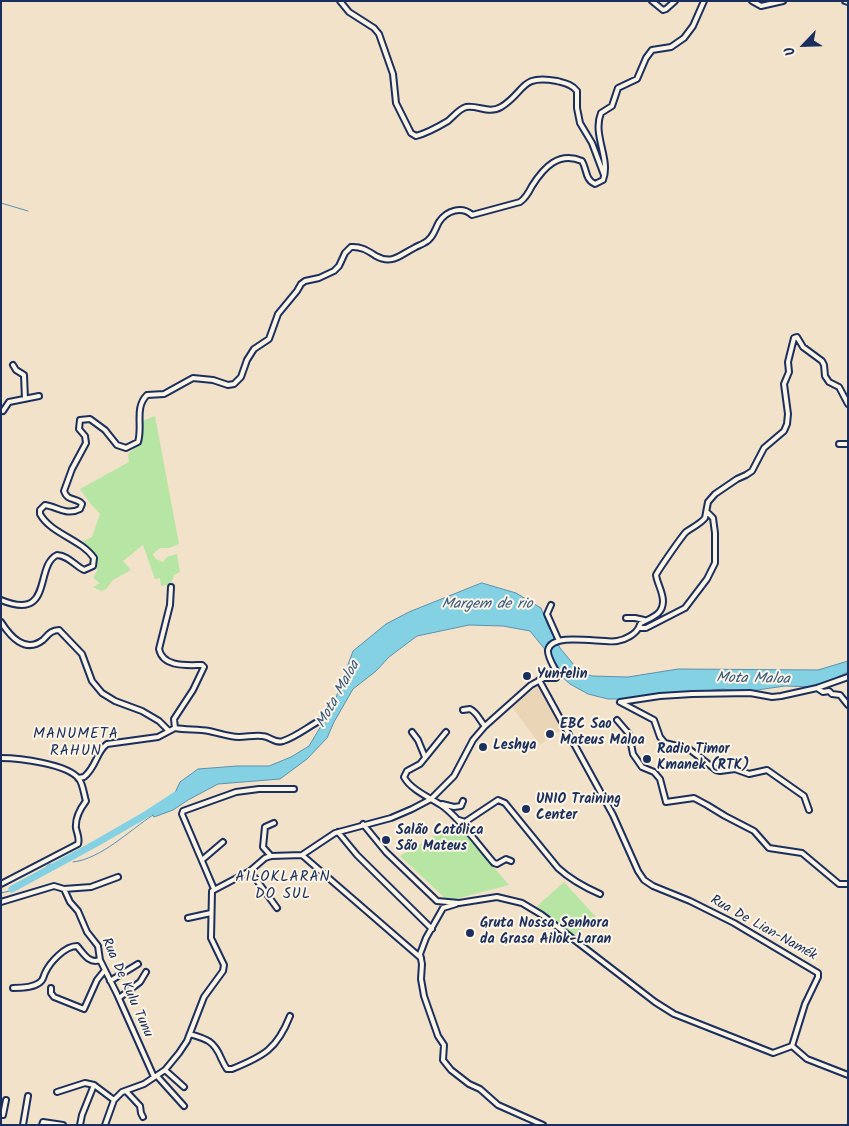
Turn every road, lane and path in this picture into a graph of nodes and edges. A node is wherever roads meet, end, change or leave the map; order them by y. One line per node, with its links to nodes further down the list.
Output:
1 (340, 1): 7 (street)
2 (652, 1): 3 (street)
3 (675, 1)
4 (704, 1): 7 (street)
5 (752, 1): 6 (street)
6 (783, 1)
7 (604, 177): 17 (street)
8 (13, 365): 10 (street)
9 (40, 396): 10 (street)
10 (25, 399): 12 (street)
11 (848, 404): 15 (street)
12 (3, 411)
13 (839, 444): 14 (street)
14 (848, 444)
15 (707, 512): 20 (street); 22 (street)
16 (171, 588): 32 (street)
17 (1, 600)
18 (551, 605): 23 (street)
19 (626, 618): 20 (street)
20 (646, 621): 22 (street)
21 (1, 622): 33 (street)
22 (639, 628): 23 (street)
23 (559, 641): 25 (street)
24 (848, 677): 26 (street)
25 (539, 680): 31 (street); 77 (street, Rua De Lian-Namék)
26 (816, 688): 27 (street); 43 (street)
27 (848, 705)
28 (463, 710): 31 (street)
29 (324, 718): 32 (street)
30 (617, 720): 56 (street)
31 (485, 726): 40 (street)
32 (175, 728): 33 (street)
33 (169, 731): 38 (street)
34 (412, 732): 36 (street)
35 (446, 732): 36 (street)
36 (425, 757): 40 (street)
37 (1, 758): 38 (street)
38 (78, 778): 55 (street)
39 (294, 789): 51 (street)
40 (431, 799): 42 (street); 46 (street)
41 (462, 802): 42 (street)
42 (440, 804): 44 (street)
43 (809, 810)
44 (455, 818): 52 (street); 59 (street)
45 (274, 824): 50 (street)
46 (364, 824): 47 (street); 61 (street)
47 (338, 832): 49 (street); 65 (street)
48 (223, 842): 51 (street)
49 (302, 855): 50 (street); 66 (street)
50 (270, 856): 53 (street)
51 (202, 860): 58 (street)
52 (511, 861)
53 (250, 871): 58 (street); 62 (street)
54 (118, 876): 57 (street)
55 (1, 884)
56 (848, 884)
57 (64, 889): 60 (street); 67 (street, Rua De Kulu Tunu)
58 (214, 889): 63 (street)
59 (600, 894)
60 (1, 902)
61 (458, 903): 65 (street); 77 (street)
62 (277, 908)
63 (211, 914): 64 (street); 76 (street)
64 (188, 918)
65 (432, 929): 66 (street)
66 (421, 958): 97 (street)
67 (100, 960): 69 (street, Rua De Kulu Tunu); 72 (street)
68 (138, 964): 71 (street)
69 (104, 970): 71 (street, Rua De Kulu Tunu); 73 (street)
70 (146, 972): 74 (street)
71 (110, 981): 74 (street, Rua De Kulu Tunu)
72 (12, 988)
73 (51, 988)
74 (119, 998): 80 (street, Rua De Kulu Tunu)
75 (290, 1016): 76 (street)
76 (190, 1034): 78 (street)
77 (792, 1046): 79 (street)
78 (165, 1070): 80 (street); 82 (street)
79 (848, 1075)
80 (155, 1077): 83 (street); 88 (street, Rua De Kulu Tunu)
81 (94, 1086): 84 (street); 87 (street); 95 (street)
82 (184, 1087)
83 (126, 1091): 87 (street); 90 (street)
84 (57, 1092)
85 (28, 1096): 92 (street)
86 (6, 1100): 89 (street)
87 (114, 1100): 96 (street)
88 (184, 1106)
89 (2, 1115): 91 (street)
90 (143, 1117)
91 (1, 1121)
92 (23, 1125)
93 (42, 1125): 94 (street)
94 (63, 1125)
95 (80, 1125)
96 (105, 1125)
97 (543, 1125)

